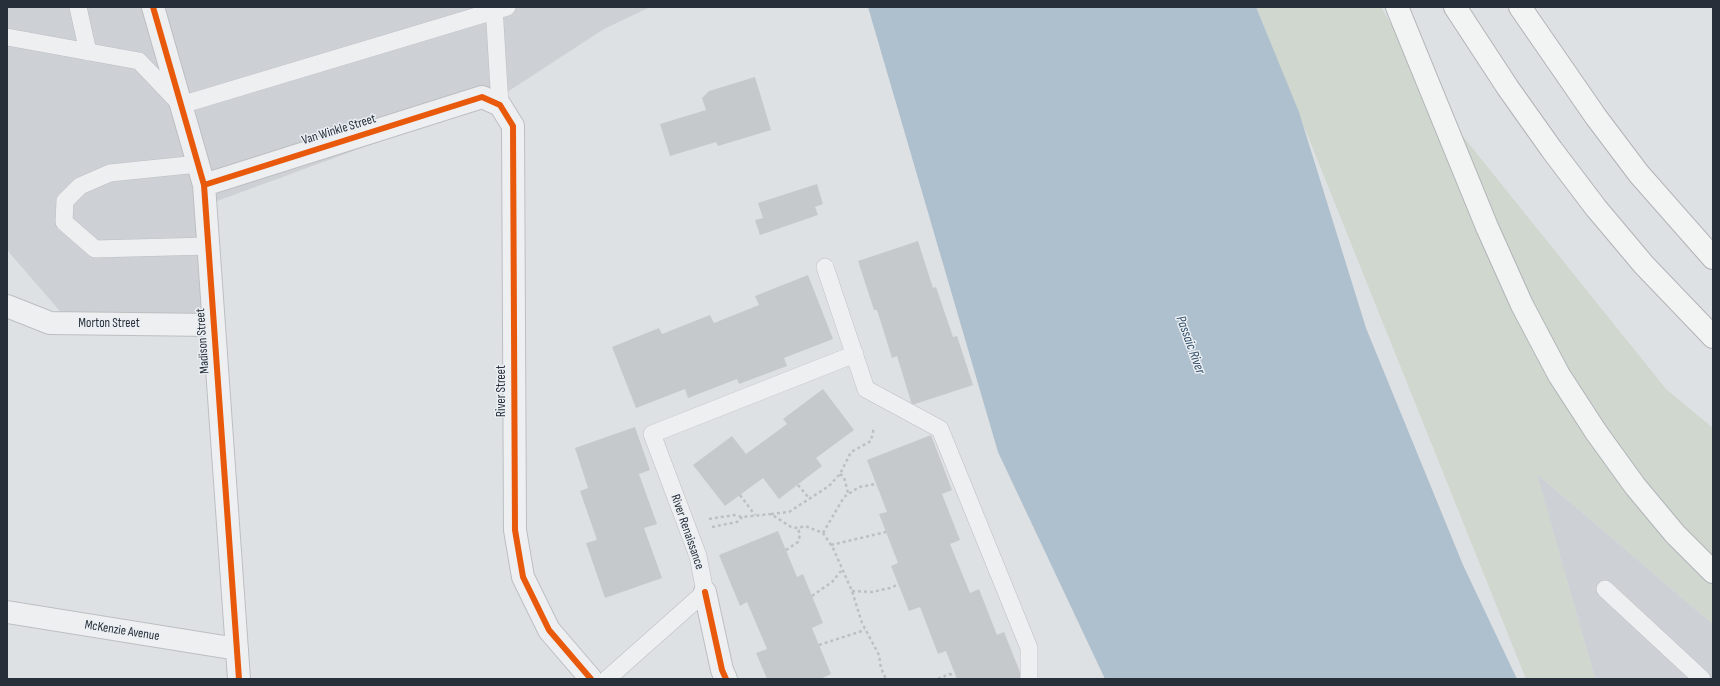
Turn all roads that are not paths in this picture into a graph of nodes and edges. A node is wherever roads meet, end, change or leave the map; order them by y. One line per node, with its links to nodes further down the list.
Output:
1 (78, 7): 8 (lane)
2 (154, 7): 10 (street, Madison Street)
3 (1397, 7): 22 (highway)
4 (1455, 7): 20 (highway)
5 (1520, 7): 13 (highway)
6 (498, 8): 9 (lane); 10 (lane)
7 (7, 37): 8 (lane)
8 (88, 52): 10 (lane)
9 (491, 101): 12 (street, Van Winkle Street); 28 (street, River Street)
10 (181, 105): 11 (street, Madison Street)
11 (198, 164): 12 (street, Madison Street); 14 (lane)
12 (204, 185): 14 (street, Madison Street)
13 (1685, 228): 15 (highway); 16 (highway)
14 (208, 246): 19 (street, Madison Street)
15 (1713, 251)
16 (1713, 258)
17 (825, 267): 21 (lane)
18 (7, 306): 19 (street, Morton Street)
19 (213, 325): 26 (street, Madison Street)
20 (1713, 338)
21 (855, 354): 24 (lane, River Renaissance); 31 (lane)
22 (1713, 572)
23 (1605, 589): 32 (lane)
24 (705, 592): 29 (lane); 30 (street, River Renaissance)
25 (7, 612): 26 (street, McKenzie Avenue)
26 (237, 650): 27 (street, Madison Street)
27 (239, 679)
28 (591, 679)
29 (608, 679)
30 (726, 679)
31 (1029, 679)
32 (1702, 679)

